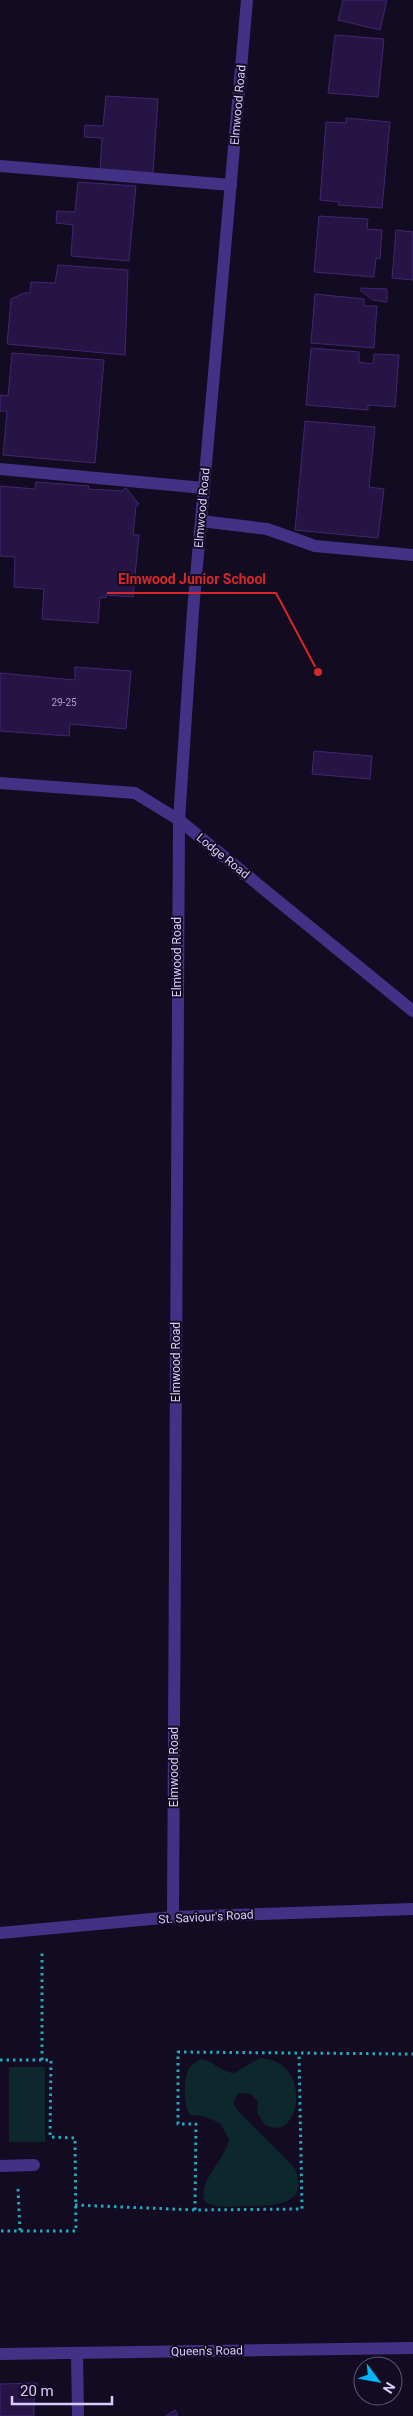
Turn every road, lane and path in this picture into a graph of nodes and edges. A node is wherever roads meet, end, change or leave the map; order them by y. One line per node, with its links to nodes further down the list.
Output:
1 (247, 0): 3 (street, Elmwood Road)
2 (0, 166): 3 (street)
3 (231, 185): 5 (street, Elmwood Road)
4 (0, 469): 5 (street)
5 (204, 488): 6 (street, Elmwood Road)
6 (201, 522): 7 (street); 9 (street, Elmwood Road)
7 (413, 555)
8 (0, 783): 9 (street, Lodge Road)
9 (179, 820): 10 (street, Lodge Road); 12 (street, Elmwood Road)
10 (413, 1011)
11 (413, 1909): 12 (street, St. Saviour's Road)
12 (173, 1918): 13 (street, St. Saviour's Road)
13 (42, 1929): 14 (street, St. Saviour's Road); 17 (path)
14 (0, 1933)
15 (299, 2054): 16 (path); 22 (path); 22 (path)
16 (413, 2054)
17 (0, 2060)
18 (16, 2165): 19 (street); 20 (street); 23 (path)
19 (34, 2165)
20 (0, 2166)
21 (76, 2205): 22 (path)
22 (195, 2210)
23 (20, 2231)
24 (413, 2348): 26 (street, Queen's Road)
25 (0, 2354): 26 (street, Queen's Road)
26 (77, 2354): 27 (street)
27 (78, 2416)

